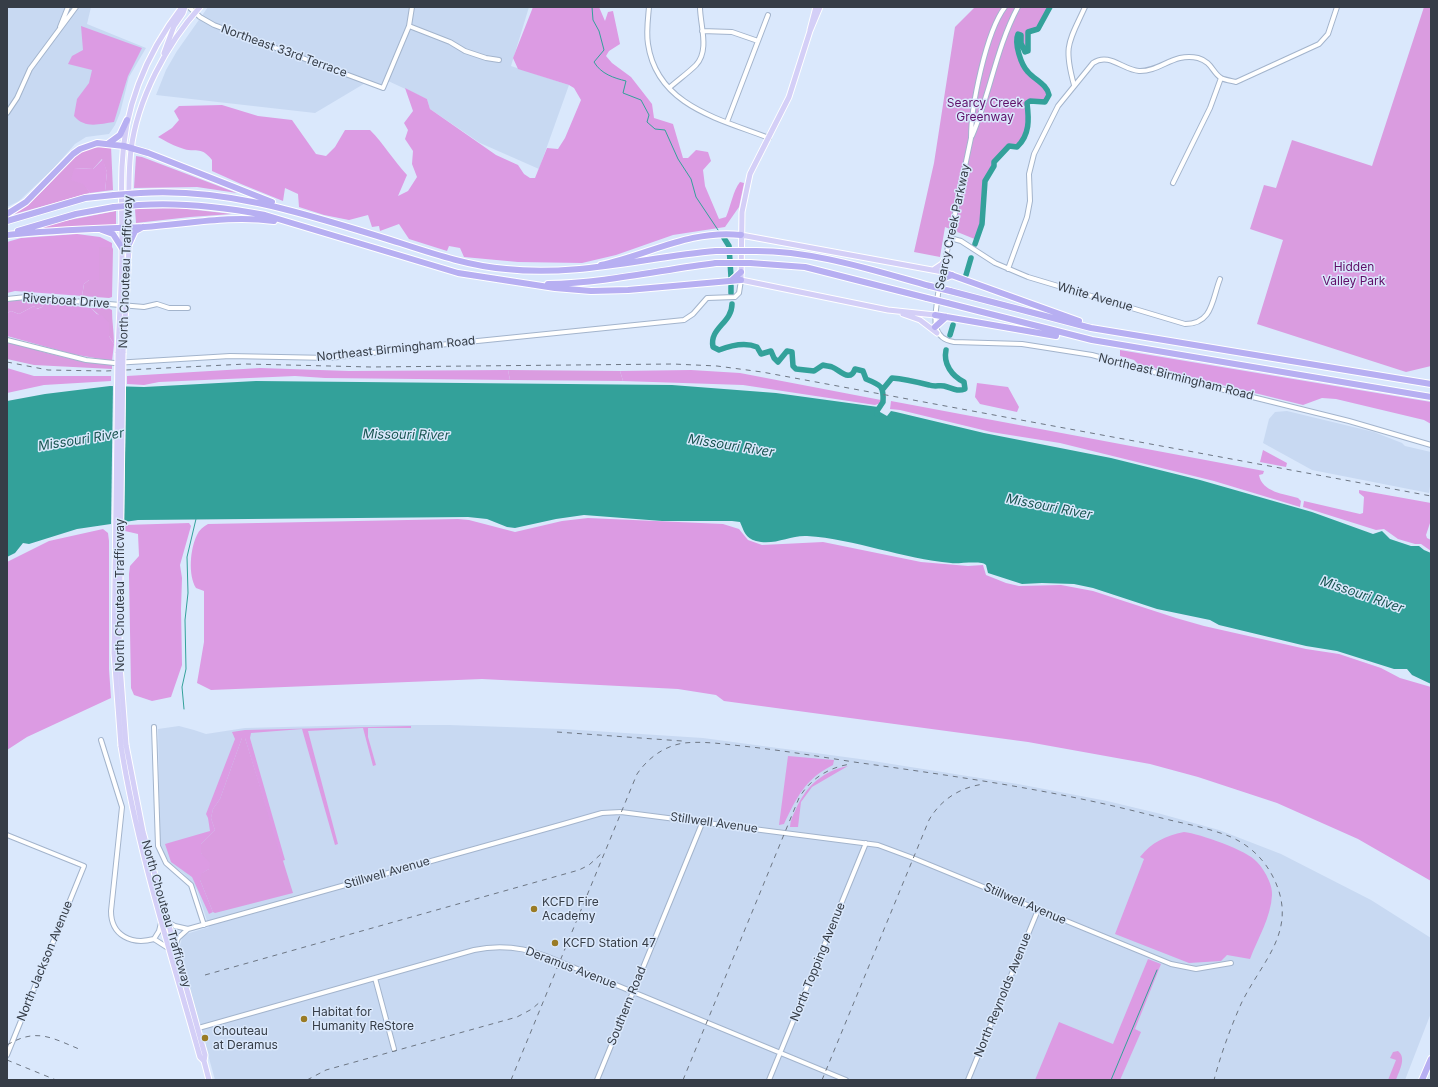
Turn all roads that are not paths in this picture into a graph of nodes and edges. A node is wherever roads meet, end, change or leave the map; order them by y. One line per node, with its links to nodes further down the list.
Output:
1 (68, 7): 18 (street)
2 (76, 7): 18 (street)
3 (183, 7): 22 (main road); 28 (main road, North Chouteau Trafficway)
4 (189, 7): 15 (street, Northeast 33rd Terrace)
5 (200, 7): 15 (main road)
6 (412, 7): 17 (street)
7 (649, 7): 26 (street)
8 (700, 7): 19 (street)
9 (816, 7): 20 (main road)
10 (820, 7): 20 (main road)
11 (1005, 7): 31 (street, Searcy Creek Parkway)
12 (1018, 7): 31 (street, Searcy Creek Parkway)
13 (1085, 7): 25 (street)
14 (1337, 7): 24 (street)
15 (195, 10): 17 (street, Northeast 33rd Terrace); 22 (main road)
16 (768, 15): 21 (street)
17 (408, 26): 23 (street)
18 (58, 31): 27 (street)
19 (702, 31): 21 (street); 26 (street)
20 (810, 31): 30 (main road)
21 (758, 41): 29 (street)
22 (162, 60): 34 (main road, North Chouteau Trafficway)
23 (499, 60)
24 (1221, 78): 25 (street); 35 (street)
25 (1074, 85): 50 (street)
26 (669, 88): 29 (street)
27 (7, 112)
28 (127, 120): 32 (highway); 33 (main road, North Chouteau Trafficway)
29 (727, 122): 30 (street)
30 (769, 138): 45 (main road)
31 (971, 138): 46 (street, Searcy Creek Parkway)
32 (109, 143): 33 (highway); 37 (highway)
33 (124, 146): 34 (highway); 40 (main road, North Chouteau Trafficway)
34 (131, 148): 36 (highway); 41 (main road, North Chouteau Trafficway)
35 (1173, 183)
36 (294, 211): 38 (highway, bridge); 51 (highway)
37 (7, 214)
38 (7, 221)
39 (292, 224): 42 (highway); 44 (highway, bridge); 60 (highway)
40 (122, 227): 41 (highway); 43 (highway); 48 (main road, North Chouteau Trafficway)
41 (129, 227): 42 (highway); 47 (main road, North Chouteau Trafficway)
42 (144, 227): 47 (highway)
43 (92, 229): 44 (highway); 48 (highway)
44 (7, 235)
45 (741, 235): 51 (highway); 52 (main road); 53 (main road)
46 (950, 238): 49 (street, Searcy Creek Parkway); 50 (street, White Avenue)
47 (129, 244): 63 (main road, North Chouteau Trafficway)
48 (122, 248): 62 (main road, North Chouteau Trafficway)
49 (946, 258): 52 (main road); 54 (street, Searcy Creek Parkway)
50 (1008, 269): 57 (street, White Avenue)
51 (572, 270): 69 (highway, bridge)
52 (933, 270): 54 (main road)
53 (741, 272): 58 (highway); 59 (main road)
54 (943, 272): 55 (highway); 56 (street, Searcy Creek Parkway)
55 (954, 275): 56 (highway); 69 (highway)
56 (942, 279): 66 (street, Searcy Creek Parkway)
57 (1220, 279)
58 (730, 280): 59 (highway); 60 (highway)
59 (741, 280): 65 (main road); 71 (street, Northeast Birmingham Road)
60 (530, 284): 70 (highway, bridge)
61 (7, 299): 62 (street, Riverboat Drive)
62 (120, 304): 63 (street, Riverboat Drive); 72 (main road, North Chouteau Trafficway)
63 (126, 305): 64 (street, Riverboat Drive); 72 (main road, North Chouteau Trafficway)
64 (188, 308)
65 (897, 312): 66 (main road); 68 (main road)
66 (935, 315): 67 (highway); 68 (street)
67 (946, 318): 68 (highway); 70 (highway)
68 (936, 330): 75 (street, Northeast Birmingham Road)
69 (1119, 333): 73 (highway)
70 (1075, 336): 74 (highway)
71 (7, 340)
72 (120, 353): 78 (main road, North Chouteau Trafficway, bridge)
73 (1431, 384)
74 (1431, 397)
75 (1431, 445)
76 (154, 727): 85 (street, North Chouteau Trafficway)
77 (101, 740): 87 (street, North Chouteau Trafficway)
78 (124, 746): 83 (main road, North Chouteau Trafficway); 84 (main road, North Chouteau Trafficway)
79 (702, 821): 81 (street, Stillwell Avenue); 85 (street, Stillwell Avenue); 92 (street, Southern Road)
80 (7, 835): 96 (street, North Jackson Avenue)
81 (866, 843): 82 (street, Stillwell Avenue); 95 (street, North Topping Avenue)
82 (1038, 910): 90 (street, Stillwell Avenue); 102 (street, North Reynolds Avenue)
83 (161, 920): 87 (street, North Chouteau Trafficway); 89 (main road, North Chouteau Trafficway)
84 (168, 922): 86 (street); 88 (main road, North Chouteau Trafficway)
85 (204, 925): 86 (street, Stillwell Avenue)
86 (188, 929): 88 (street)
87 (154, 939): 89 (street)
88 (175, 946): 93 (main road, North Chouteau Trafficway)
89 (168, 948): 93 (main road, North Chouteau Trafficway)
90 (1231, 963)
91 (375, 978): 92 (street, Deramus Avenue); 93 (street, Deramus Avenue); 94 (street)
92 (633, 992): 95 (street, Deramus Avenue); 99 (street, Southern Road)
93 (195, 1029): 98 (main road, North Chouteau Trafficway)
94 (394, 1049)
95 (780, 1053): 100 (street, North Topping Avenue); 101 (street, Deramus Avenue)
96 (7, 1055)
97 (1431, 1059): 103 (highway)
98 (209, 1080)
99 (597, 1080)
100 (769, 1080)
101 (846, 1080)
102 (968, 1080)
103 (1422, 1080)

